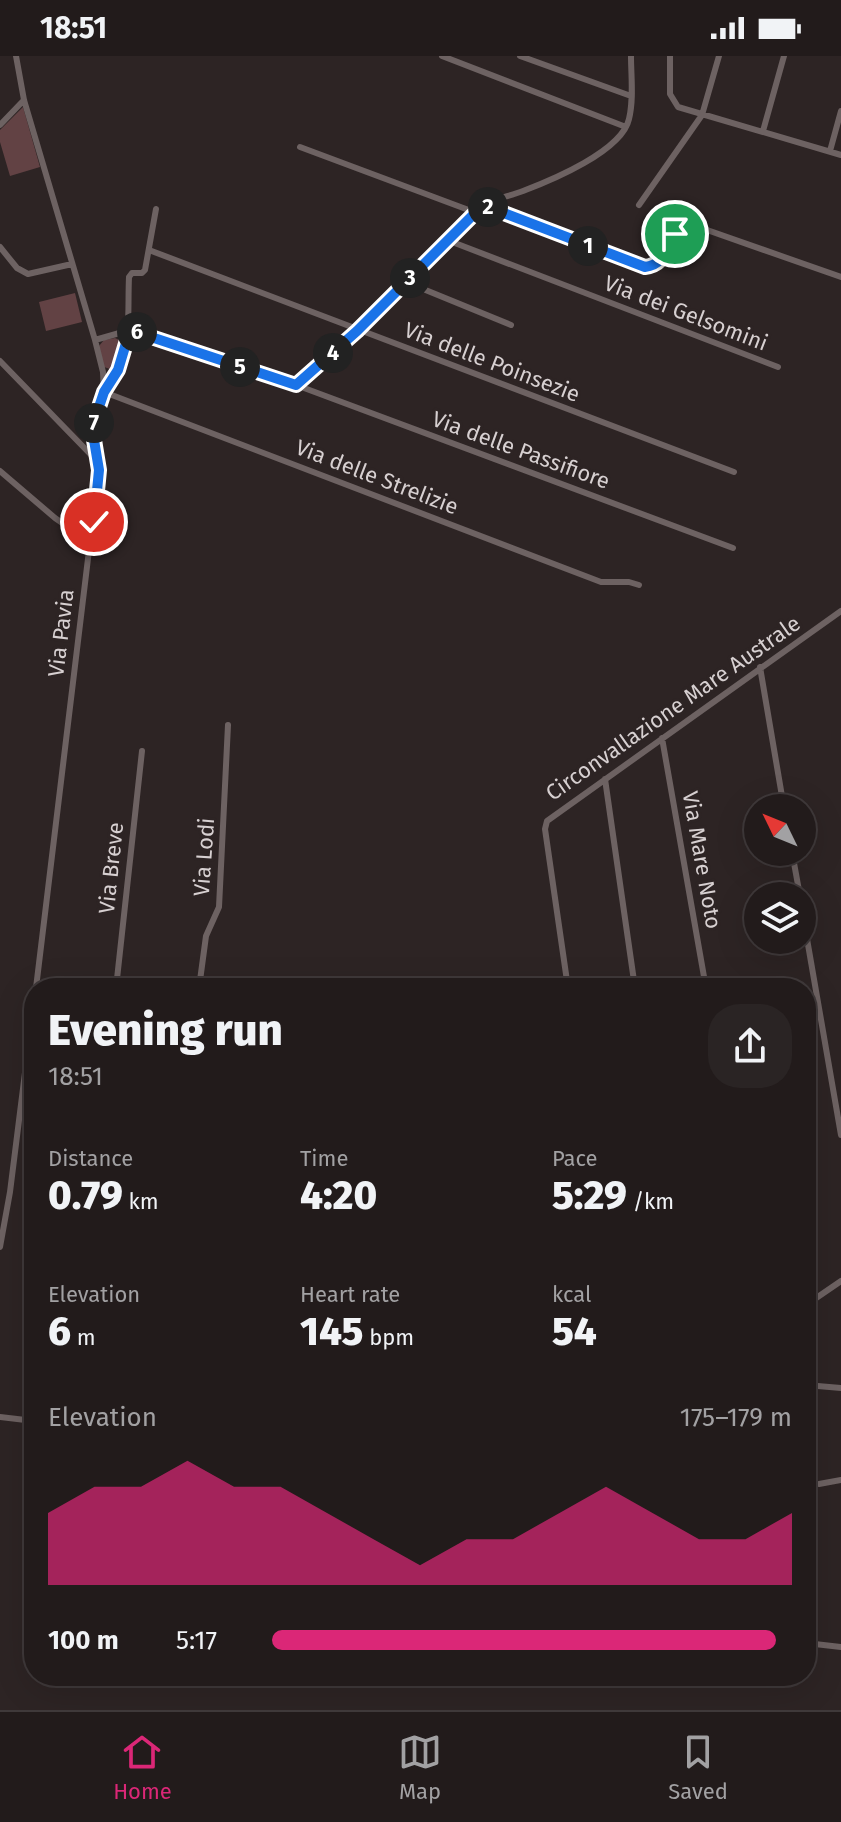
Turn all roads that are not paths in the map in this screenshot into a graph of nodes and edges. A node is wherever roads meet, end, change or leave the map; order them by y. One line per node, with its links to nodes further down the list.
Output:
1 (16, 56): 9 (street, Via Pavia)
2 (442, 56): 13 (street)
3 (520, 56): 8 (street)
4 (631, 56): 8 (street)
5 (670, 56): 11 (street)
6 (719, 56): 11 (street)
7 (784, 56): 14 (street)
8 (631, 96): 13 (street)
9 (24, 100): 12 (street); 25 (street, Via Pavia)
10 (841, 111): 16 (street)
11 (702, 115): 14 (street); 19 (street)
12 (0, 125)
13 (626, 127): 18 (street)
14 (763, 131): 16 (street)
15 (300, 147): 21 (street)
16 (830, 151): 17 (street)
17 (841, 155)
18 (483, 205): 21 (street); 26 (street)
19 (639, 205)
20 (156, 209): 24 (street)
21 (474, 212): 22 (street)
22 (447, 240): 27 (street); 33 (street, Via dei Gelsomini)
23 (0, 247): 25 (street)
24 (149, 250): 29 (street); 30 (street, Via delle Poinsezie)
25 (72, 264): 31 (street, Via Pavia)
26 (841, 277)
27 (406, 282): 28 (street); 30 (street)
28 (511, 325)
29 (130, 330): 31 (street); 34 (street, Via delle Passifiore); 35 (street)
30 (357, 331): 34 (street); 38 (street, Via delle Poinsezie)
31 (95, 340): 35 (street, Via Pavia)
32 (0, 361): 36 (street)
33 (778, 367)
34 (296, 385): 40 (street, Via delle Passifiore)
35 (104, 392): 36 (street, Via Pavia); 41 (street, Via delle Strelizie)
36 (99, 462): 39 (street, Via Pavia)
37 (0, 471): 39 (street)
38 (734, 472)
39 (90, 542): 50 (street, Via Pavia)
40 (733, 548)
41 (639, 585)
42 (841, 611): 43 (street, Circonvallazione Mare Australe)
43 (760, 667): 45 (street, Circonvallazione Mare Australe); 48 (street)
44 (228, 725): 52 (street, Via Lodi)
45 (662, 738): 47 (street, Circonvallazione Mare Australe); 55 (street, Via Mare Noto)
46 (142, 751): 51 (street, Via Breve)
47 (605, 779): 53 (street, Circonvallazione Mare Australe); 54 (street)
48 (782, 794)
49 (810, 954): 56 (street)
50 (37, 978)
51 (117, 978)
52 (200, 978)
53 (567, 978)
54 (634, 978)
55 (704, 978)
56 (814, 978)
57 (816, 991): 59 (street)
58 (24, 1090): 60 (street)
59 (841, 1135)
60 (0, 1247)
61 (841, 1281): 62 (street)
62 (816, 1298)
63 (816, 1386): 64 (street)
64 (841, 1388)
65 (0, 1417): 66 (street)
66 (24, 1420)
67 (841, 1480): 68 (street)
68 (819, 1484)
69 (816, 1644): 70 (street)
70 (841, 1647)

